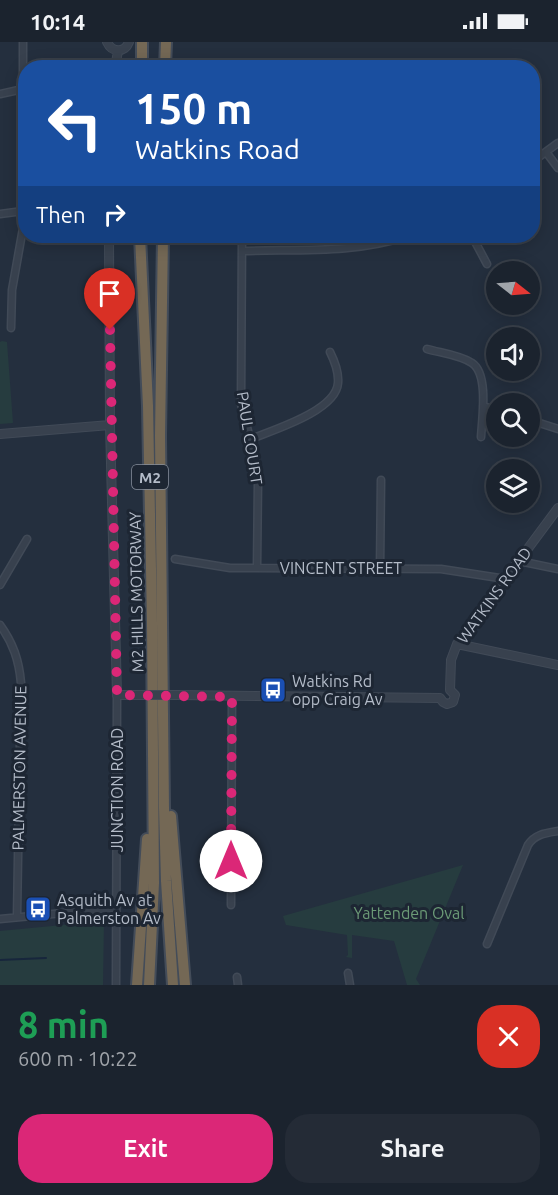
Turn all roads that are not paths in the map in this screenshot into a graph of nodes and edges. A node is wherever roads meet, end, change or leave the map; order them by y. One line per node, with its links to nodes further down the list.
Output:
1 (23, 42): 7 (street)
2 (107, 42): 6 (street)
3 (129, 42): 6 (street)
4 (142, 42): 9 (highway)
5 (166, 42): 10 (highway)
6 (118, 51): 8 (street)
7 (23, 60)
8 (116, 60)
9 (142, 60)
10 (165, 60)
11 (18, 90): 12 (street)
12 (0, 94)
13 (558, 143): 14 (street)
14 (546, 152): 15 (street); 16 (street)
15 (540, 156)
16 (558, 168)
17 (18, 212): 18 (street)
18 (0, 214)
19 (20, 243): 28 (street)
20 (109, 243): 34 (street, JUNCTION ROAD)
21 (140, 243): 56 (highway, M2 HILLS MOTORWAY / M2)
22 (163, 243): 57 (highway, M2 HILLS MOTORWAY / M2)
23 (242, 243): 26 (street, PAUL COURT)
24 (378, 243): 26 (street)
25 (476, 243): 27 (street)
26 (242, 251): 38 (street, PAUL COURT)
27 (486, 262)
28 (11, 328)
29 (427, 349): 31 (street)
30 (330, 352): 38 (street)
31 (483, 406): 32 (street); 37 (street)
32 (486, 407)
33 (540, 423): 35 (street)
34 (110, 425): 36 (street); 53 (street, JUNCTION ROAD)
35 (558, 429)
36 (0, 434)
37 (481, 437)
38 (251, 439): 44 (street, PAUL COURT)
39 (381, 480): 45 (street)
40 (558, 508): 43 (street, WATKINS ROAD)
41 (27, 539): 48 (street)
42 (175, 559): 44 (street, VINCENT STREET)
43 (519, 561): 46 (street); 47 (street, WATKINS ROAD)
44 (257, 568): 45 (street, VINCENT STREET)
45 (380, 568): 47 (street, VINCENT STREET)
46 (558, 569)
47 (506, 579): 50 (street, WATKINS ROAD)
48 (0, 585)
49 (0, 625): 61 (street, PALMERSTON AVENUE)
50 (457, 644): 51 (street); 52 (street, WATKINS ROAD)
51 (558, 665)
52 (450, 690): 55 (street); 55 (street)
53 (117, 695): 54 (street, bridge); 60 (street, JUNCTION ROAD)
54 (232, 697): 55 (street); 59 (street)
55 (440, 698)
56 (153, 719): 67 (highway); 68 (highway, M2 HILLS MOTORWAY / M2)
57 (164, 744): 69 (highway, M2 HILLS MOTORWAY / M2); 70 (highway)
58 (558, 831): 63 (street)
59 (231, 905)
60 (116, 908): 61 (street); 66 (street, JUNCTION ROAD)
61 (17, 917): 62 (street)
62 (0, 919)
63 (487, 944)
64 (348, 973): 72 (street)
65 (237, 977): 71 (street)
66 (116, 985)
67 (137, 985)
68 (149, 985)
69 (173, 985)
70 (185, 985)
71 (238, 985)
72 (350, 985)

